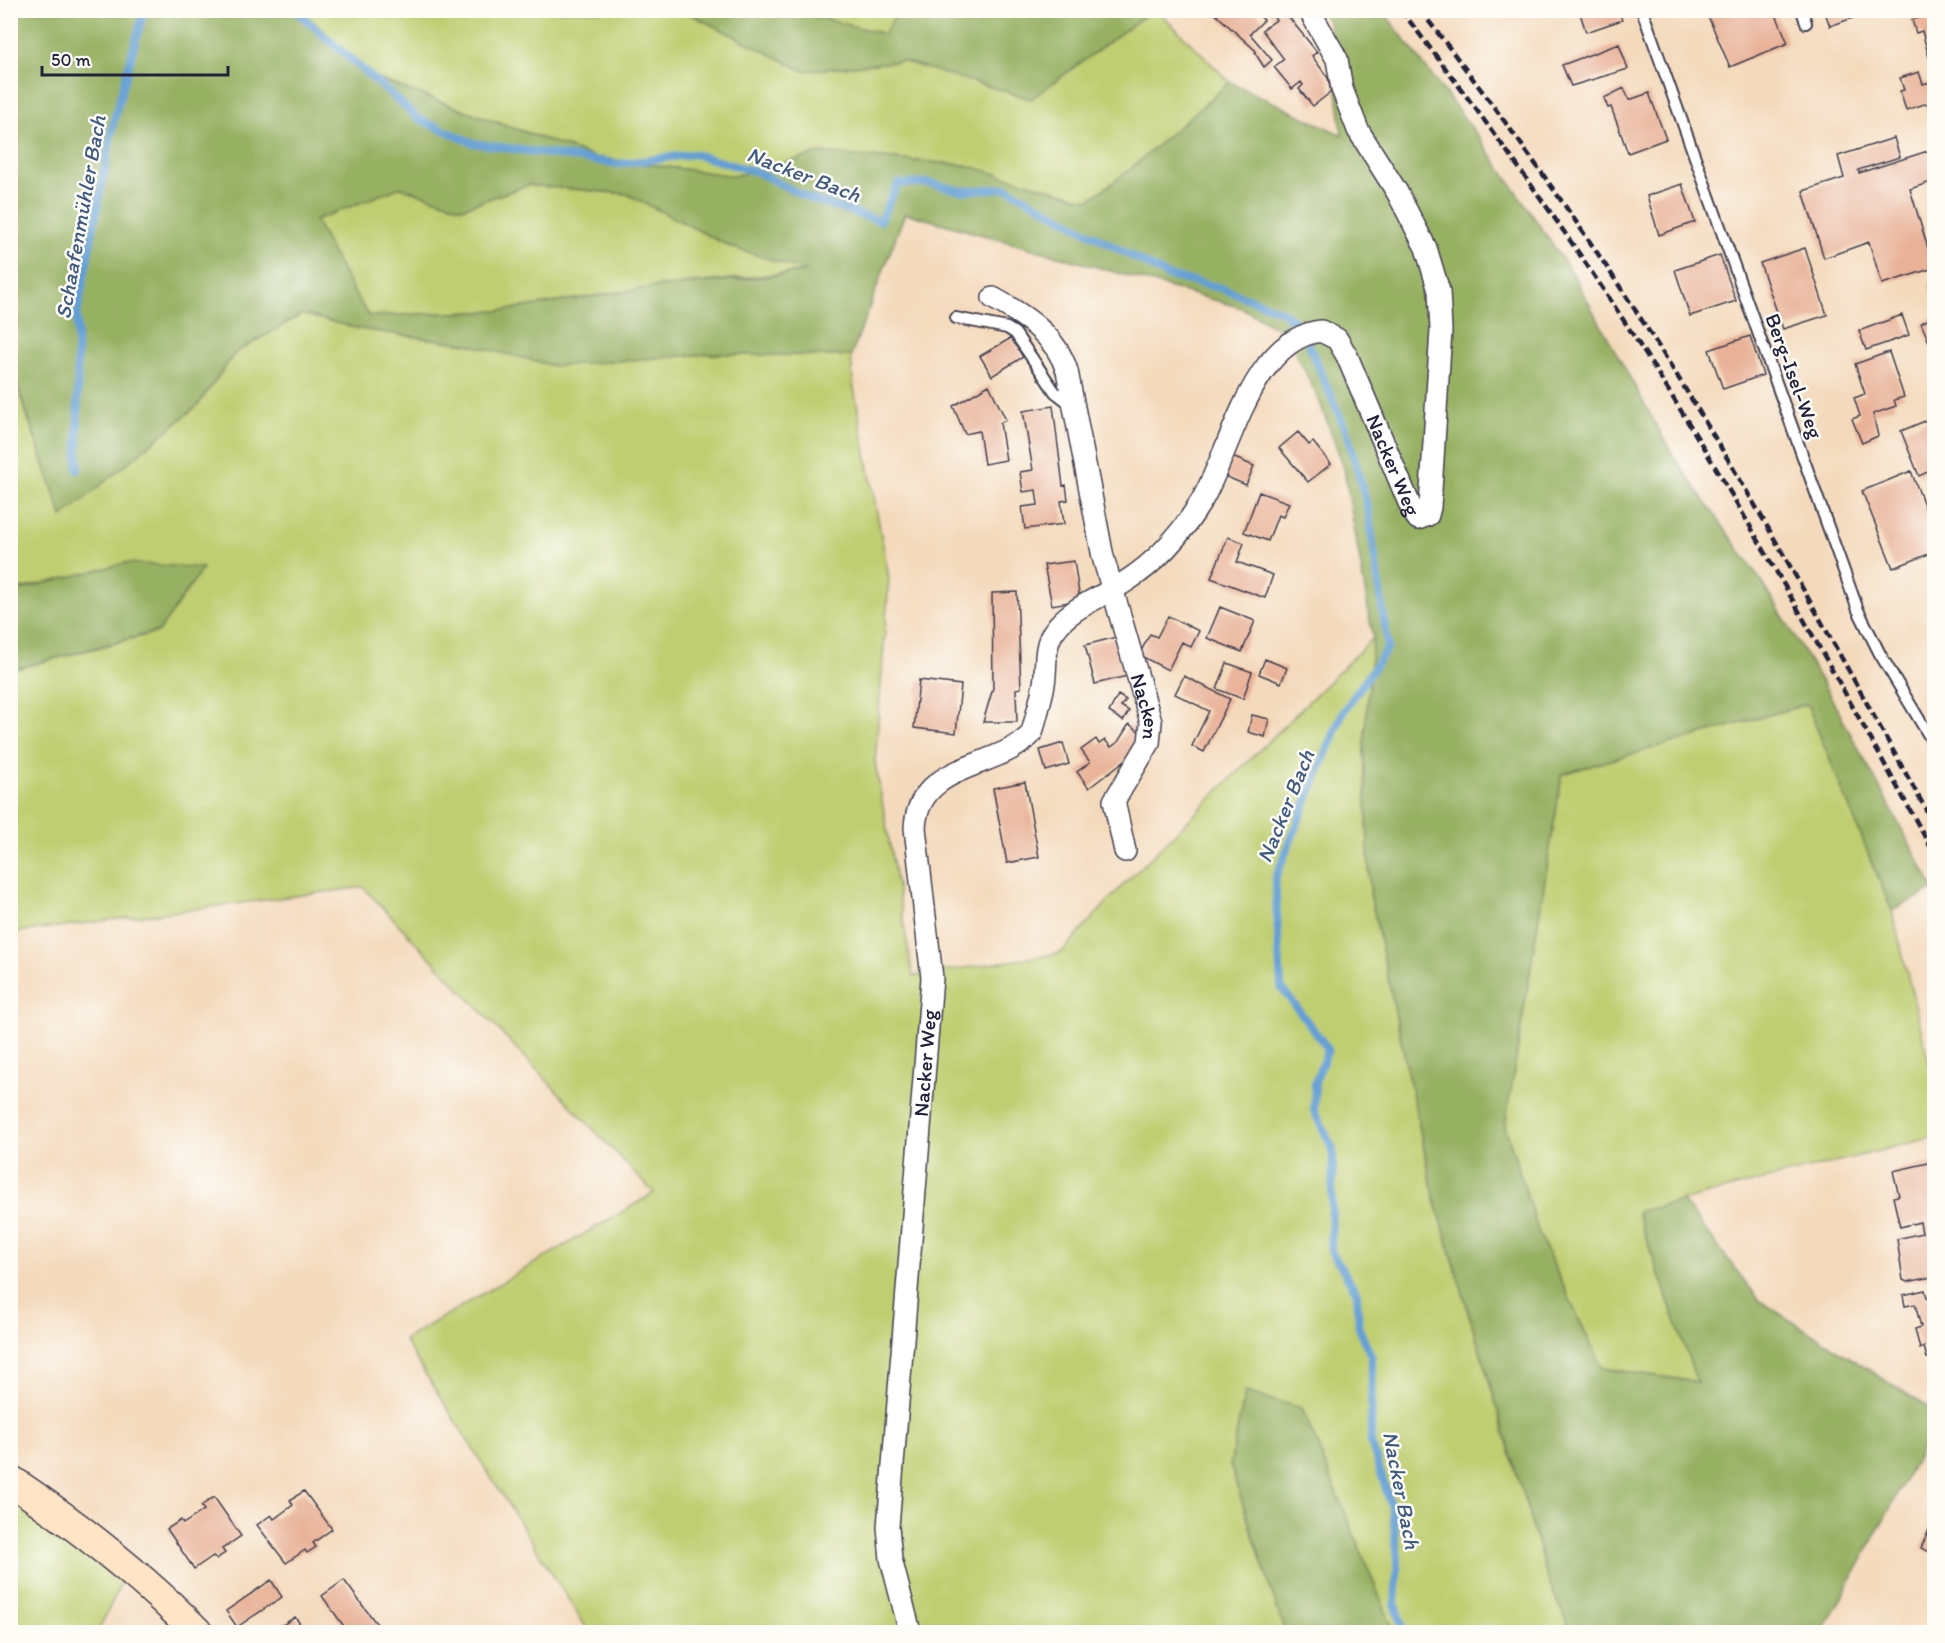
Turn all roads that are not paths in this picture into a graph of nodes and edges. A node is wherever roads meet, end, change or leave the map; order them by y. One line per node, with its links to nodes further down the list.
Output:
1 (1309, 10): 8 (street, Nacker Weg)
2 (1642, 10): 9 (lane, Berg-Isel-Weg)
3 (1802, 10): 4 (lane)
4 (1806, 23)
5 (993, 298): 7 (street)
6 (956, 318): 7 (lane)
7 (1075, 407): 8 (street)
8 (1113, 590): 10 (street, Nacken); 13 (street, Nacker Weg)
9 (1935, 744)
10 (1125, 851)
11 (10, 1480): 12 (street)
12 (197, 1632)
13 (910, 1632)

